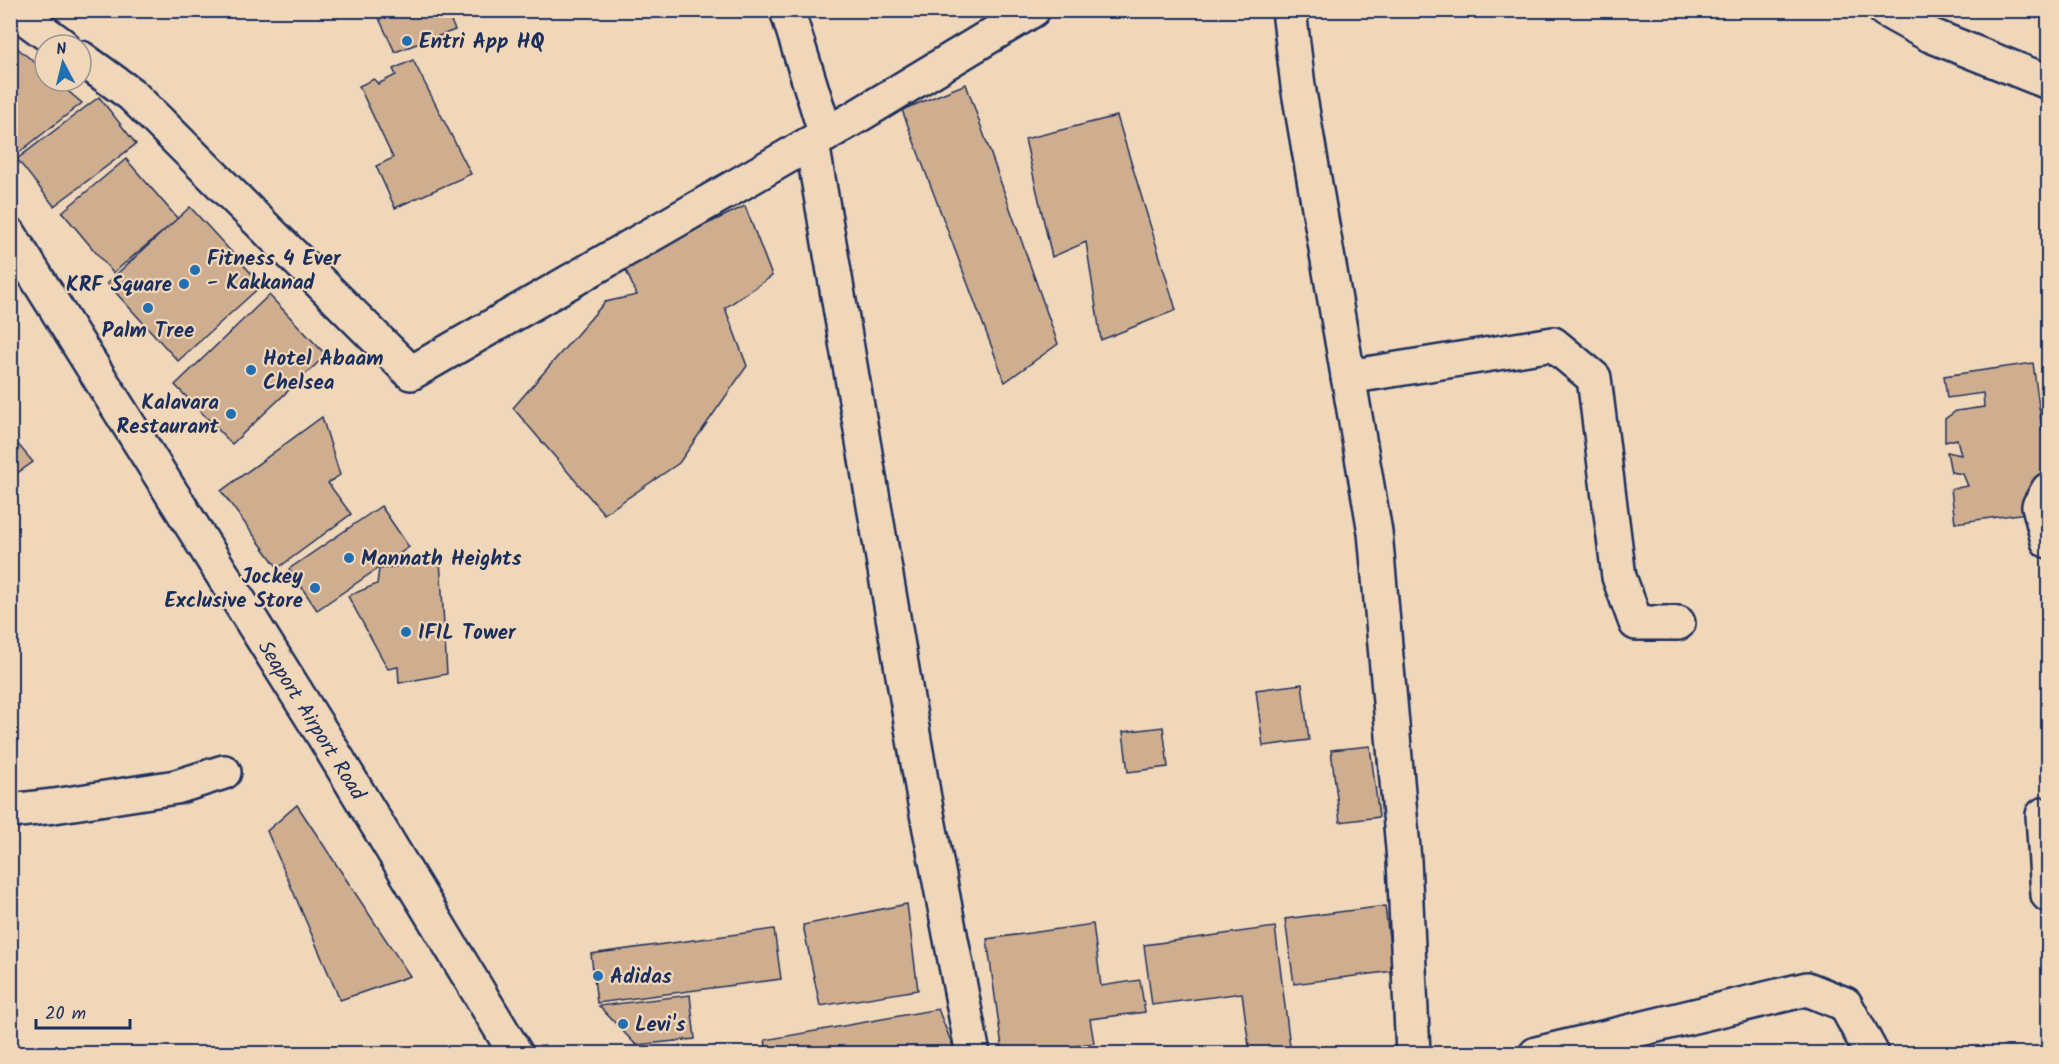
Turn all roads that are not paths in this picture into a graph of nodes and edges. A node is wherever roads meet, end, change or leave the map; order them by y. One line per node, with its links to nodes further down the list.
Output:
1 (14, 10): 6 (street)
2 (787, 10): 9 (street)
3 (1033, 10): 9 (street)
4 (1289, 10): 11 (street)
5 (1885, 10): 8 (street)
6 (46, 33)
7 (93, 67): 9 (street)
8 (2049, 82)
9 (819, 139): 20 (street)
10 (10, 235): 19 (street, Seaport Airport Road)
11 (1348, 377): 14 (street); 21 (street)
12 (2049, 490): 13 (street)
13 (2049, 541)
14 (1678, 623)
15 (224, 772): 16 (street)
16 (10, 811)
17 (2043, 815): 18 (street)
18 (2049, 895)
19 (516, 1053)
20 (973, 1053)
21 (1413, 1053)
22 (1536, 1053): 23 (street)
23 (1872, 1053)

